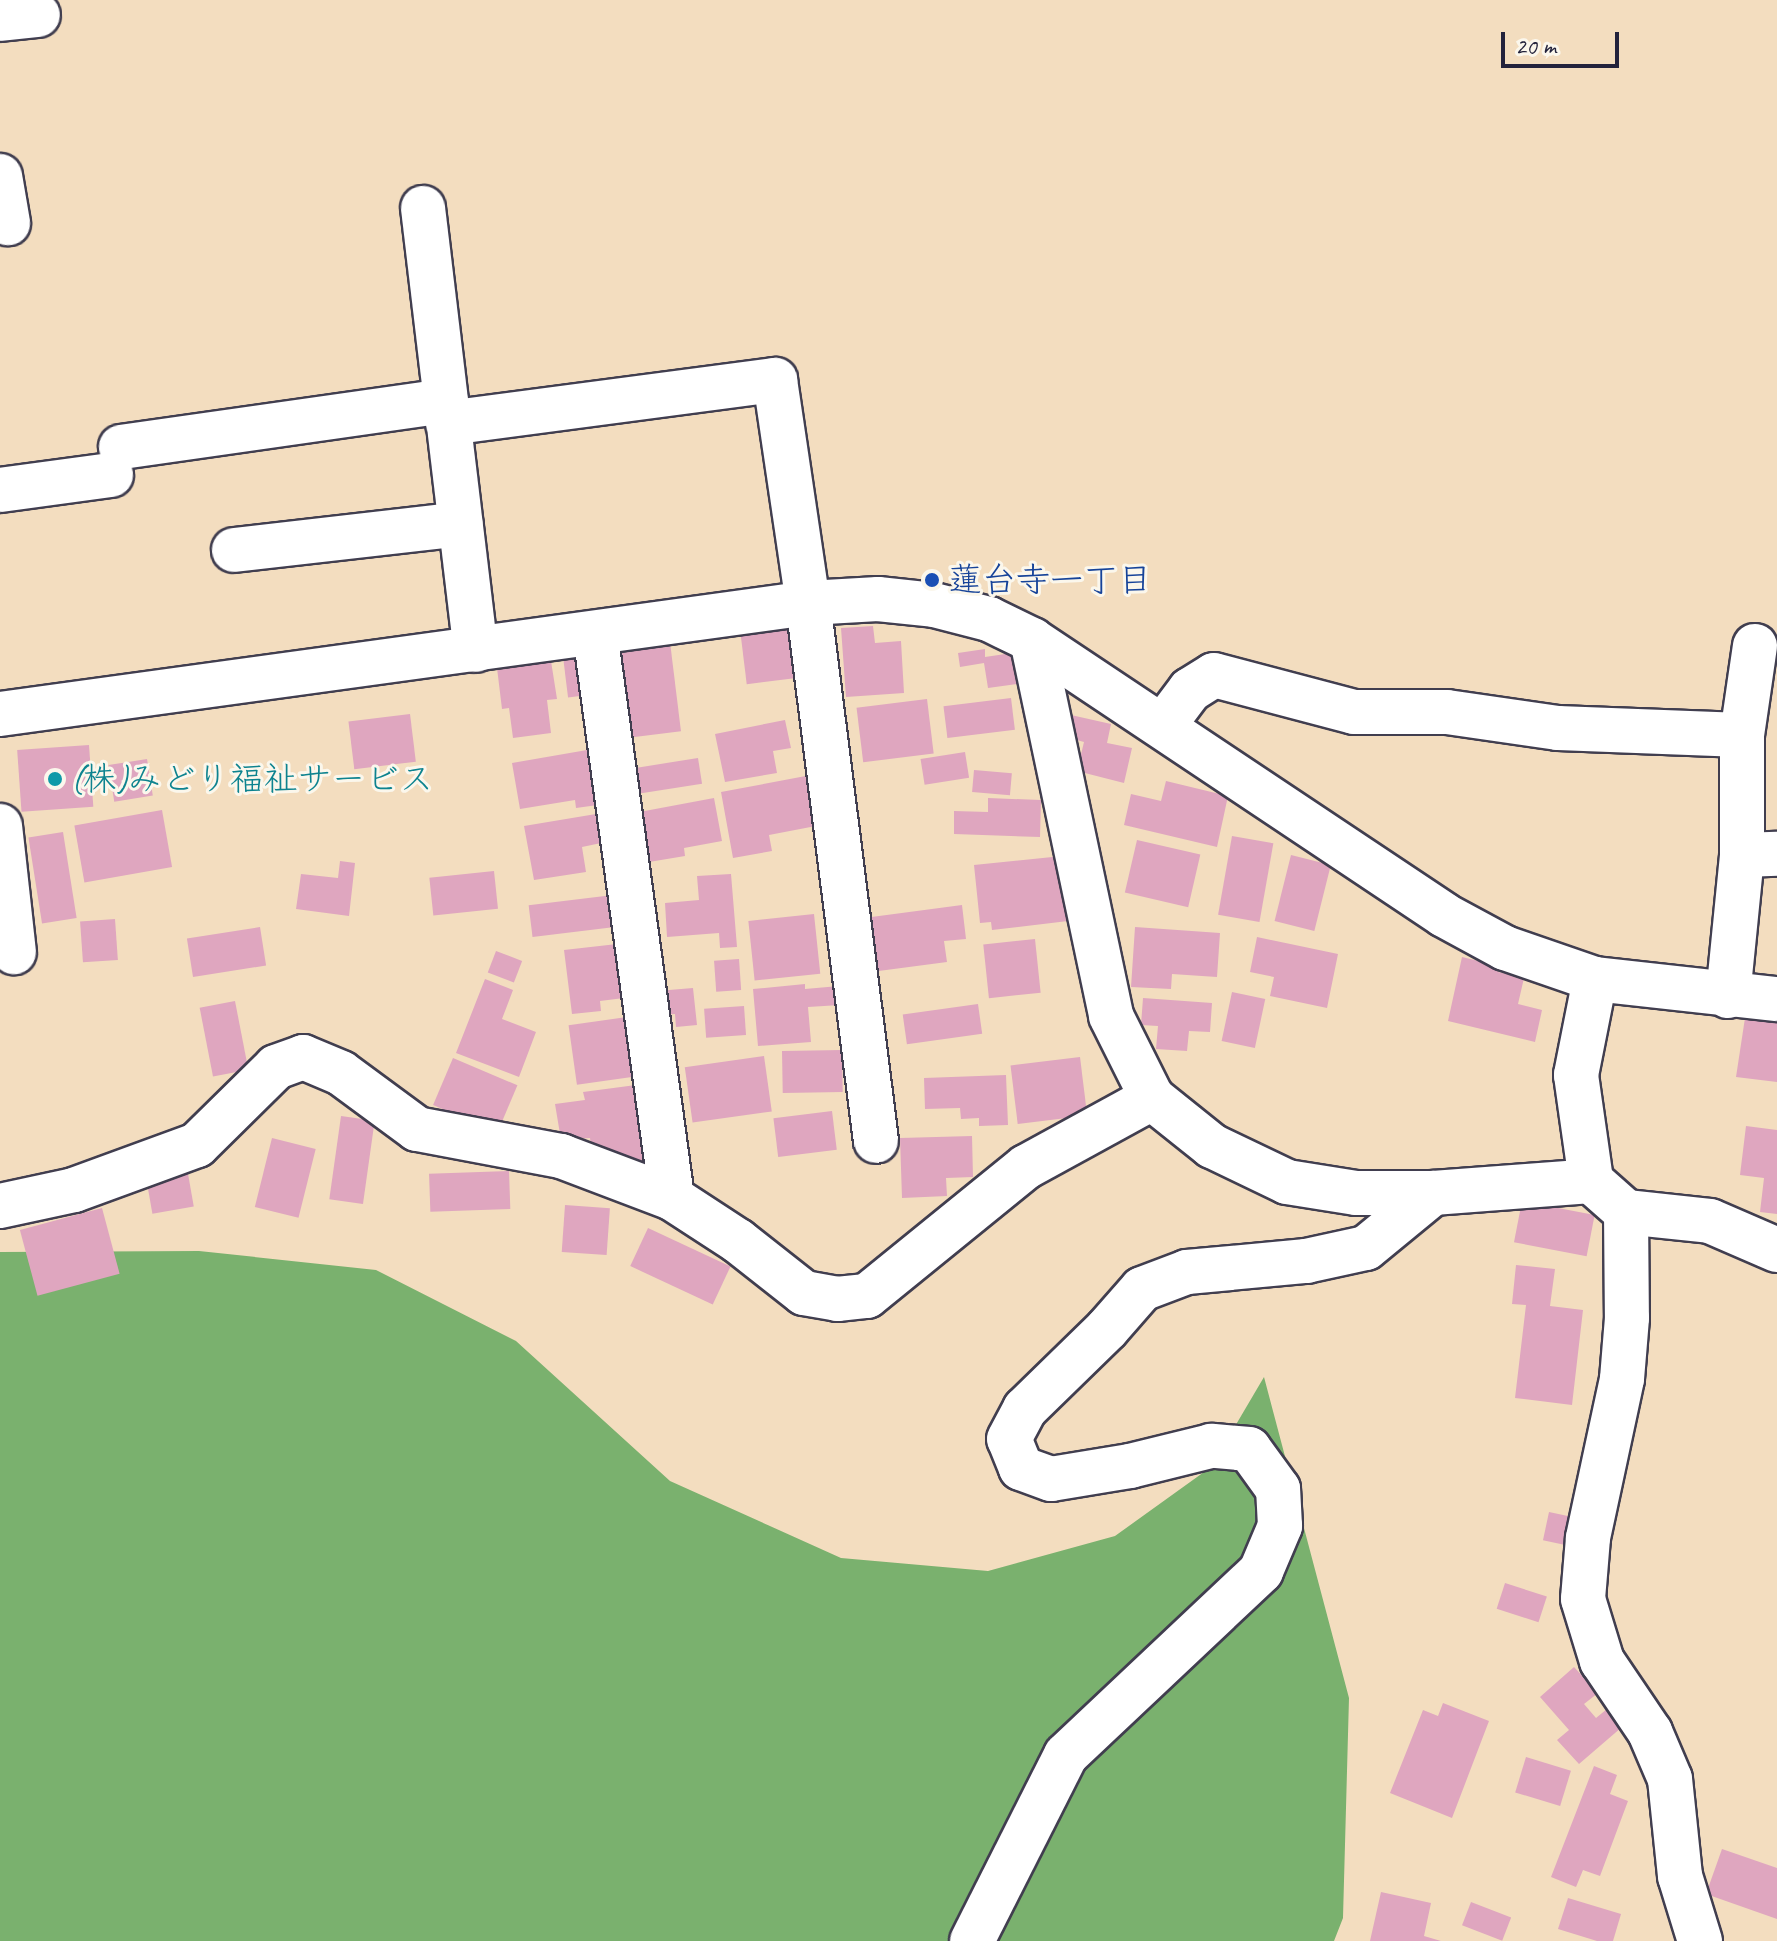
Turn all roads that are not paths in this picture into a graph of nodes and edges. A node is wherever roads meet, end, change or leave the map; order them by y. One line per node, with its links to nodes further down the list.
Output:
1 (0, 176): 3 (street)
2 (423, 208): 4 (street)
3 (8, 223)
4 (447, 412): 5 (street); 6 (street); 8 (street)
5 (0, 490)
6 (461, 524): 7 (street); 12 (street)
7 (234, 550)
8 (808, 603): 9 (street); 10 (street); 23 (street)
9 (595, 633): 12 (street); 26 (street)
10 (1032, 640): 14 (street); 22 (street)
11 (1755, 646): 15 (street)
12 (476, 650): 13 (street)
13 (0, 714)
14 (1163, 726): 15 (street); 19 (street)
15 (1742, 735): 17 (street)
16 (0, 826): 18 (street)
17 (1760, 854): 20 (street)
18 (14, 952)
19 (1595, 979): 20 (street); 24 (street)
20 (1728, 996): 21 (street)
21 (1777, 999)
22 (1152, 1098): 25 (street); 26 (street)
23 (876, 1141)
24 (1591, 1181): 25 (street); 28 (street)
25 (1433, 1193): 30 (street)
26 (672, 1198): 27 (street)
27 (0, 1206)
28 (1626, 1212): 29 (street); 31 (street)
29 (1777, 1250)
30 (972, 1941)
31 (1700, 1941)

